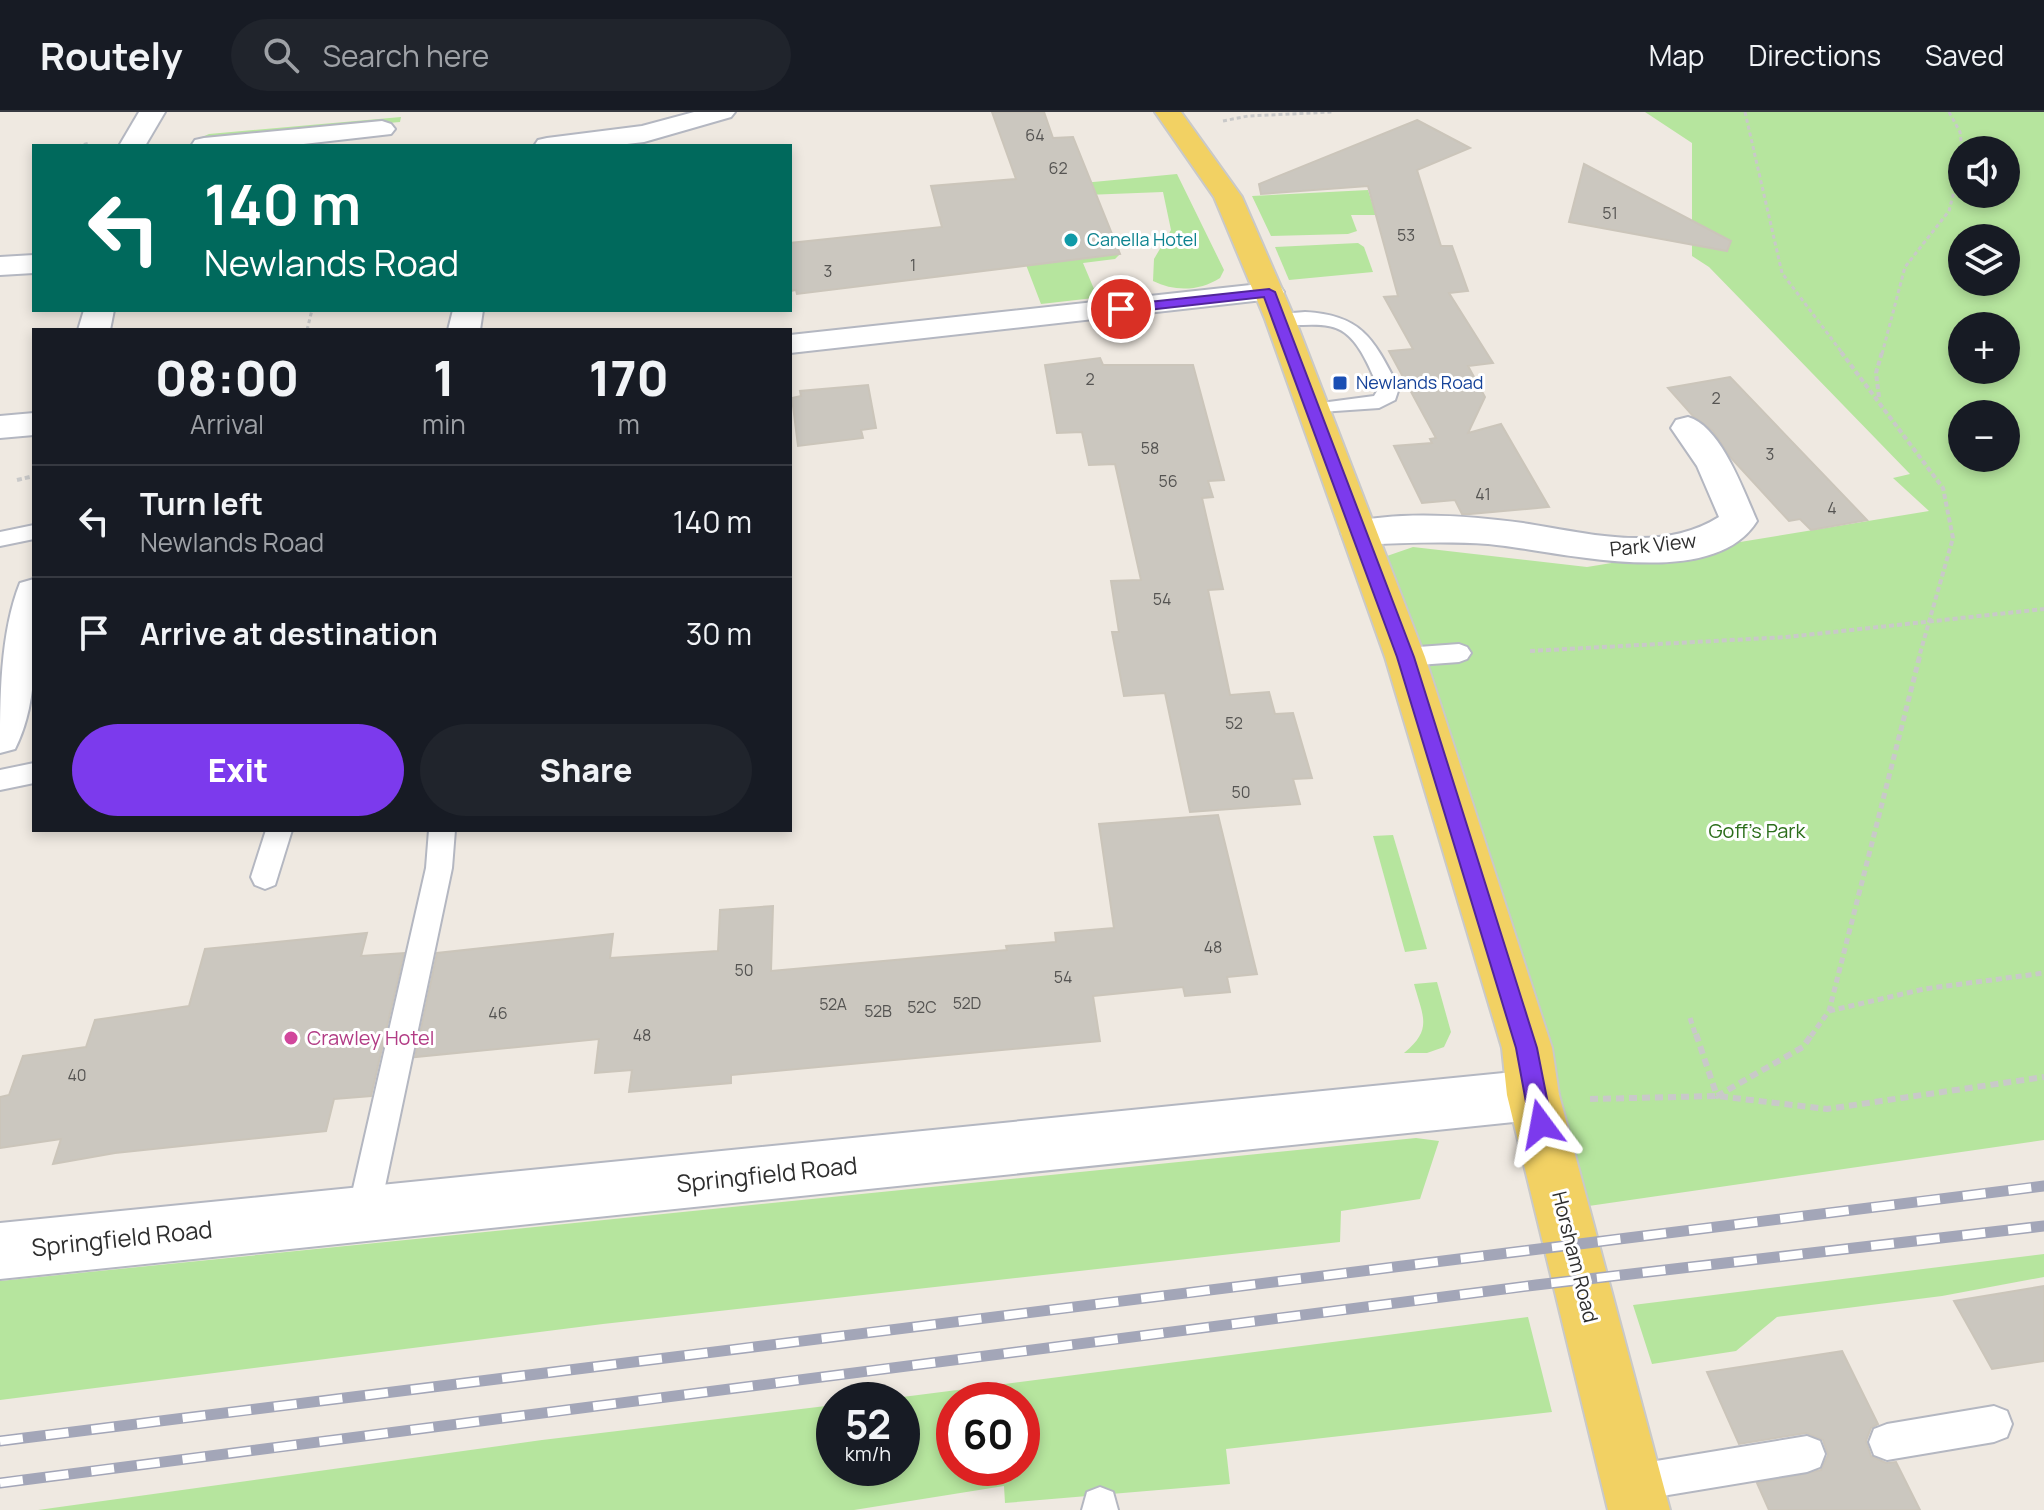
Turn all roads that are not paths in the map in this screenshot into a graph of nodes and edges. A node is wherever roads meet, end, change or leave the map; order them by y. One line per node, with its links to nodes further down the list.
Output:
1 (152, 112): 5 (street)
2 (722, 112): 7 (street)
3 (1168, 112): 10 (main road, Horsham Road)
4 (382, 129): 6 (street)
5 (133, 144)
6 (225, 144)
7 (563, 144)
8 (32, 264): 9 (street)
9 (0, 266)
10 (1274, 306): 11 (street); 12 (main road, Horsham Road); 12 (lane)
11 (792, 344)
12 (1313, 409): 17 (main road, Horsham Road)
13 (32, 424): 14 (street)
14 (0, 427)
15 (1688, 428): 17 (street, Park View)
16 (32, 532): 18 (lane)
17 (1359, 533): 21 (main road, Horsham Road)
18 (0, 539)
19 (32, 601): 22 (street)
20 (1459, 653): 21 (lane)
21 (1405, 657): 28 (main road, Horsham Road)
22 (0, 737)
23 (32, 773): 24 (lane)
24 (0, 780)
25 (278, 832): 27 (lane)
26 (442, 832): 29 (lane)
27 (265, 877)
28 (1533, 1095): 29 (street, Springfield Road); 34 (main road, Horsham Road)
29 (363, 1215): 30 (street, Springfield Road)
30 (0, 1251)
31 (1994, 1424): 32 (lane)
32 (1887, 1442)
33 (1807, 1454): 34 (lane)
34 (1636, 1497)

